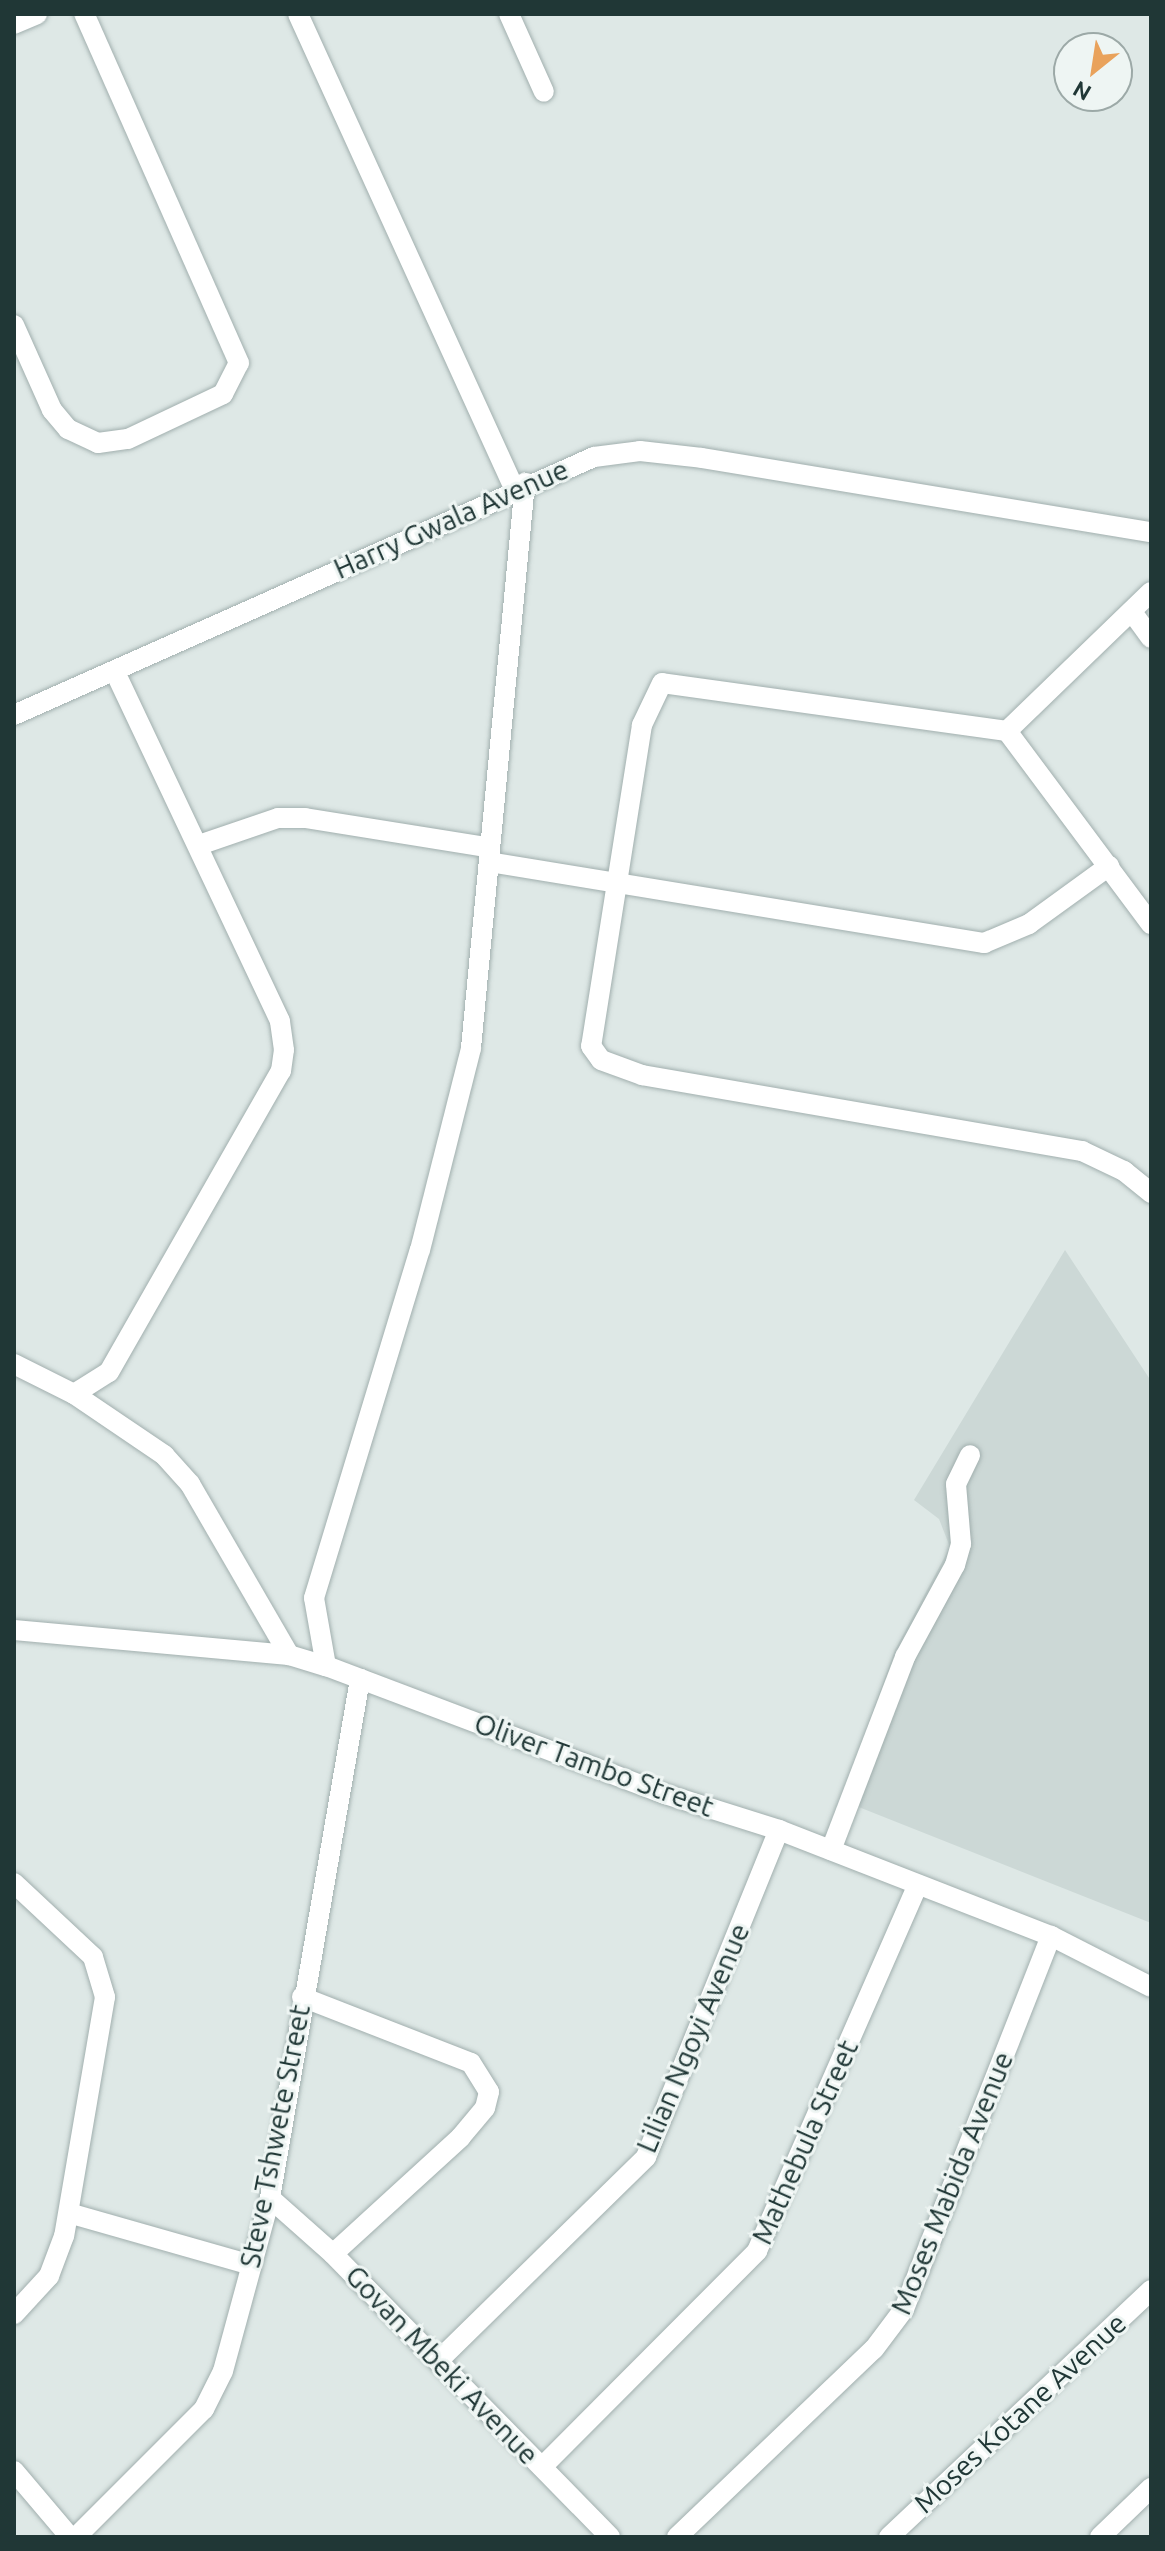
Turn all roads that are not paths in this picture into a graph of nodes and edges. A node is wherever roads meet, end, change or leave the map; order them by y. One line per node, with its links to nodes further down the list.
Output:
1 (37, 14): 5 (street)
2 (84, 14): 7 (street)
3 (298, 14): 8 (street)
4 (509, 14): 6 (street)
5 (14, 24)
6 (544, 92)
7 (14, 325)
8 (520, 486): 9 (street, Harry Gwala Avenue); 13 (street, Harry Gwala Avenue); 17 (street)
9 (1151, 532)
10 (1151, 592): 11 (street)
11 (1132, 612): 12 (street); 15 (street)
12 (1151, 638)
13 (115, 672): 14 (street, Harry Gwala Avenue); 16 (street)
14 (14, 715)
15 (1007, 731): 18 (street); 19 (street)
16 (199, 845): 17 (street); 24 (street)
17 (488, 854): 19 (street); 28 (street)
18 (1109, 866): 19 (street); 20 (street)
19 (617, 885): 21 (street)
20 (1151, 924)
21 (1151, 1196): 22 (street)
22 (1151, 1212)
23 (14, 1364): 24 (street)
24 (74, 1394): 27 (street)
25 (970, 1455): 31 (street)
26 (14, 1630): 27 (street, Oliver Tambo Street)
27 (289, 1655): 28 (street, Oliver Tambo Street)
28 (326, 1666): 29 (street, Oliver Tambo Street)
29 (360, 1679): 30 (street, Oliver Tambo Street); 36 (street, Steve Tshwete Street)
30 (779, 1830): 31 (street, Oliver Tambo Street); 43 (street, Lilian Ngoyi Avenue)
31 (831, 1850): 33 (street, Oliver Tambo Street)
32 (14, 1883): 38 (street)
33 (918, 1885): 34 (street, Oliver Tambo Street); 44 (street, Mathebula Street)
34 (1051, 1936): 35 (street, Oliver Tambo Street); 49 (street, Moses Mabida Avenue)
35 (1151, 1987)
36 (302, 1997): 37 (street, Steve Tshwete Street); 39 (street)
37 (270, 2198): 39 (street, Govan Mbeki Avenue); 40 (street, Steve Tshwete Street)
38 (69, 2213): 40 (street); 42 (street)
39 (333, 2254): 43 (street, Govan Mbeki Avenue)
40 (252, 2265): 47 (street, Steve Tshwete Street)
41 (1151, 2290): 50 (street, Moses Kotane Avenue)
42 (14, 2314)
43 (439, 2360): 44 (street, Govan Mbeki Avenue)
44 (542, 2467): 48 (street, Govan Mbeki Avenue)
45 (14, 2471): 47 (street)
46 (1151, 2488): 51 (street)
47 (73, 2537)
48 (610, 2537)
49 (677, 2537)
50 (889, 2537)
51 (1100, 2537)

